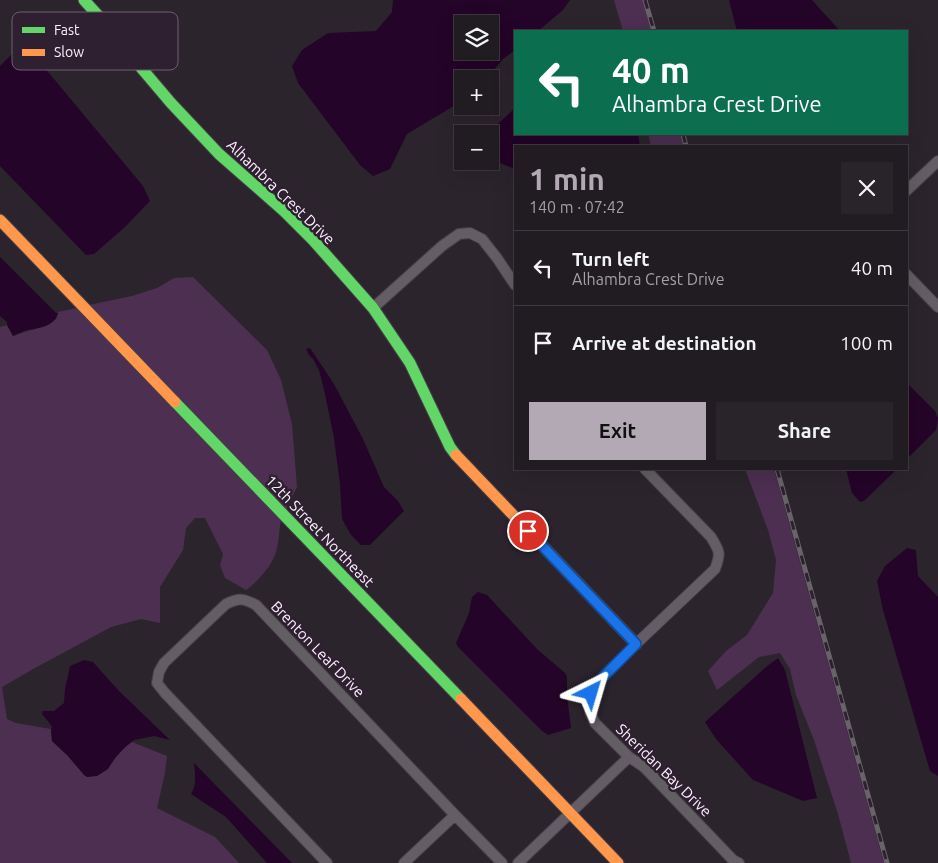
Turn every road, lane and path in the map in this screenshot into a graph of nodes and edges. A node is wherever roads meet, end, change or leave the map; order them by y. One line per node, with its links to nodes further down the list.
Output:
1 (84, 0): 2 (street, Alhambra Crest Drive)
2 (95, 12)
3 (143, 70): 9 (street, Alhambra Crest Drive)
4 (938, 161): 5 (street)
5 (908, 189)
6 (0, 220): 14 (street, 12th Street Northeast)
7 (908, 276): 10 (street)
8 (514, 284): 9 (street)
9 (373, 308): 12 (street, Alhambra Crest Drive)
10 (938, 308)
11 (647, 470): 12 (street, Sheridan Bay Drive)
12 (636, 644): 13 (street, Sheridan Bay Drive)
13 (628, 756): 14 (street); 21 (street, Sheridan Bay Drive)
14 (570, 813): 19 (street); 20 (street, 12th Street Northeast)
15 (455, 815): 16 (street, Brenton Leaf Drive); 17 (street); 18 (street, Brenton Leaf Drive)
16 (327, 863)
17 (404, 863)
18 (502, 863)
19 (518, 863)
20 (618, 863)
21 (739, 863)

